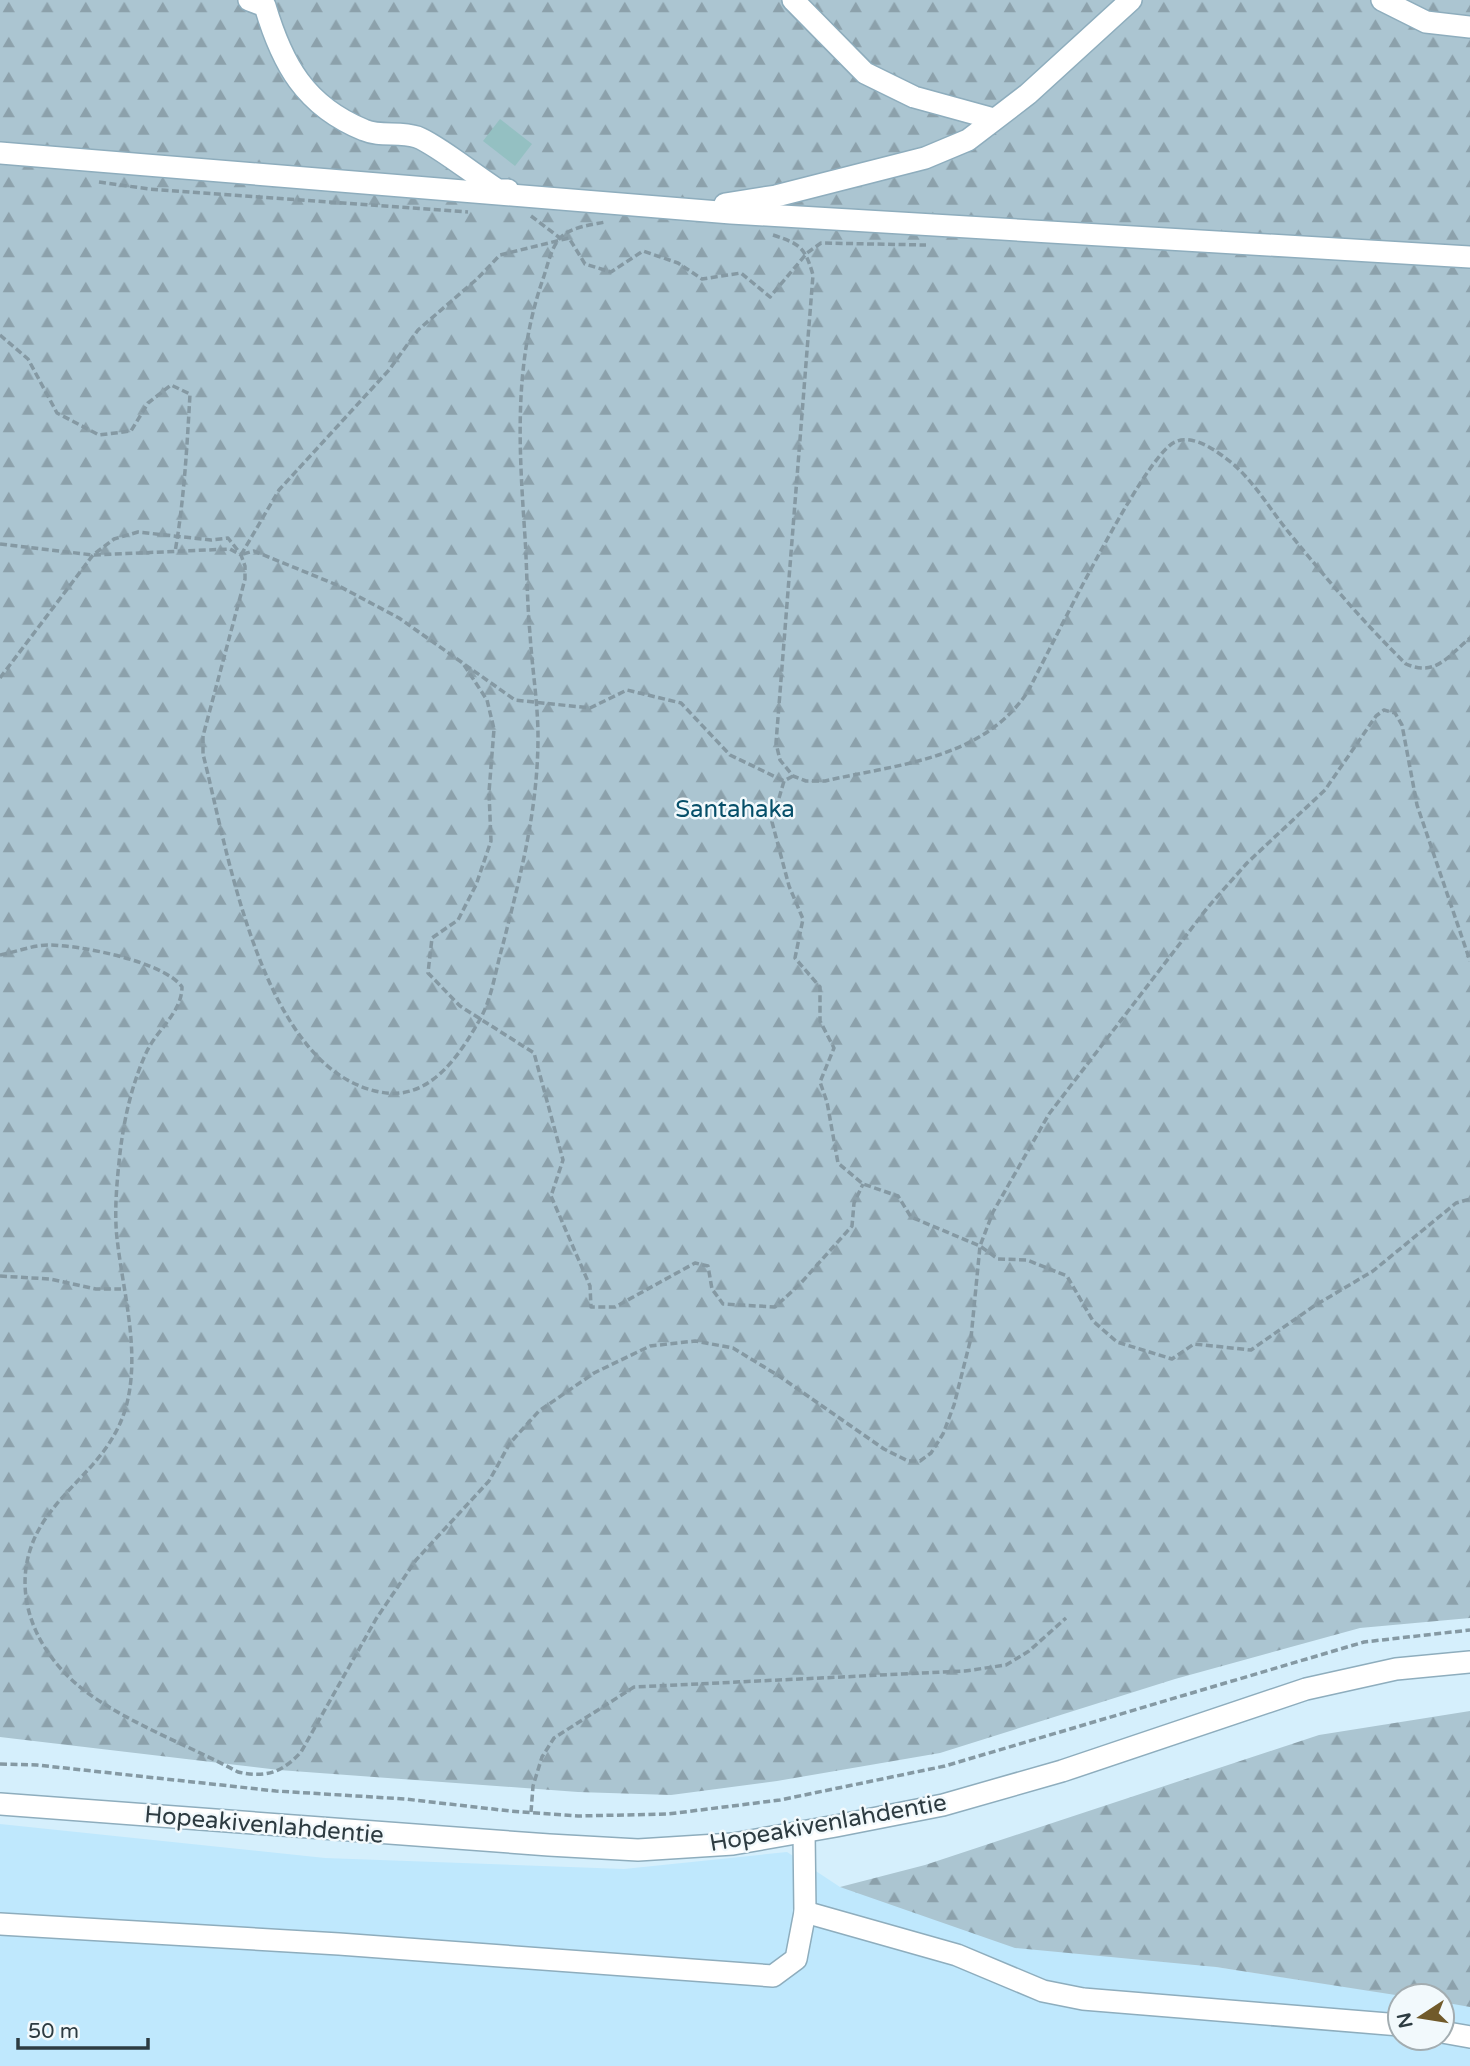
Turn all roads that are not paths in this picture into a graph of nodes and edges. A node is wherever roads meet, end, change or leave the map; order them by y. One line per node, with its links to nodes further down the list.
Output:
1 (249, 0): 6 (street)
2 (793, 0): 6 (street)
3 (1131, 0): 6 (street)
4 (1382, 0): 5 (street)
5 (1470, 27)
6 (995, 119)
7 (0, 153): 8 (street)
8 (1470, 257)
9 (1470, 1662): 11 (street, Hopeakivenlahdentie)
10 (0, 1804): 11 (street, Hopeakivenlahdentie)
11 (804, 1832): 12 (street)
12 (805, 1912): 13 (street); 14 (street)
13 (0, 1924)
14 (1386, 2024)

